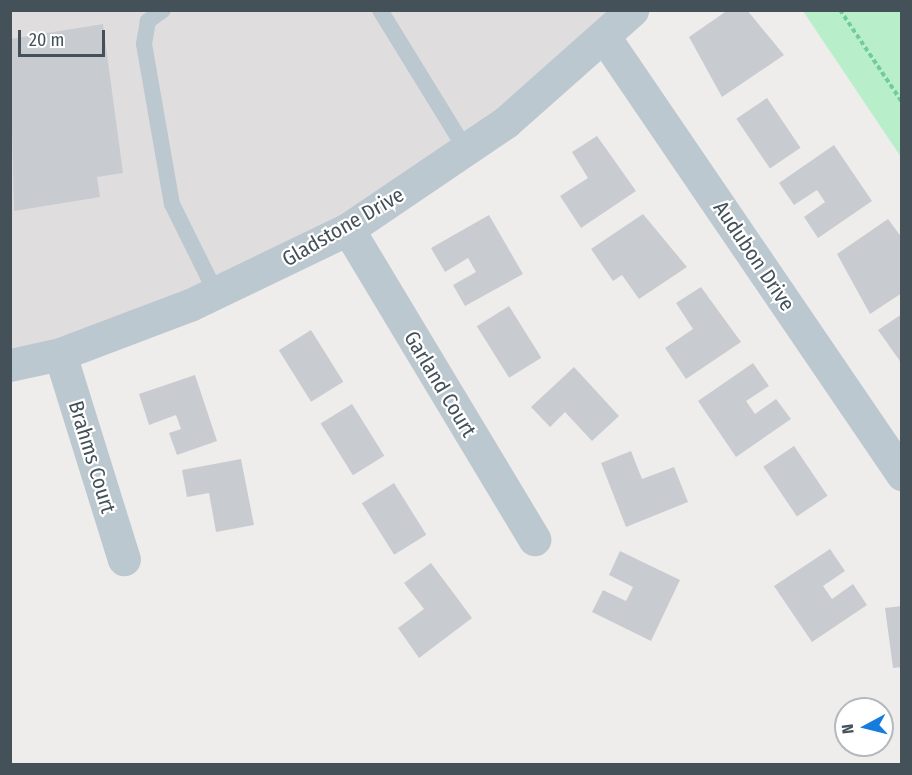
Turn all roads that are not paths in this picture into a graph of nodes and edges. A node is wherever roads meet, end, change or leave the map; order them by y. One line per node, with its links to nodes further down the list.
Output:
1 (163, 10): 7 (lane)
2 (380, 10): 5 (lane)
3 (632, 10): 4 (street, Gladstone Drive)
4 (605, 38): 5 (street, Gladstone Drive); 10 (street, Audubon Drive)
5 (466, 150): 6 (street, Gladstone Drive)
6 (348, 229): 7 (street, Gladstone Drive); 11 (street, Garland Court)
7 (216, 294): 8 (street, Gladstone Drive)
8 (60, 354): 9 (street, Gladstone Drive); 12 (street, Brahms Court)
9 (10, 365)
10 (902, 474)
11 (534, 539)
12 (124, 559)

